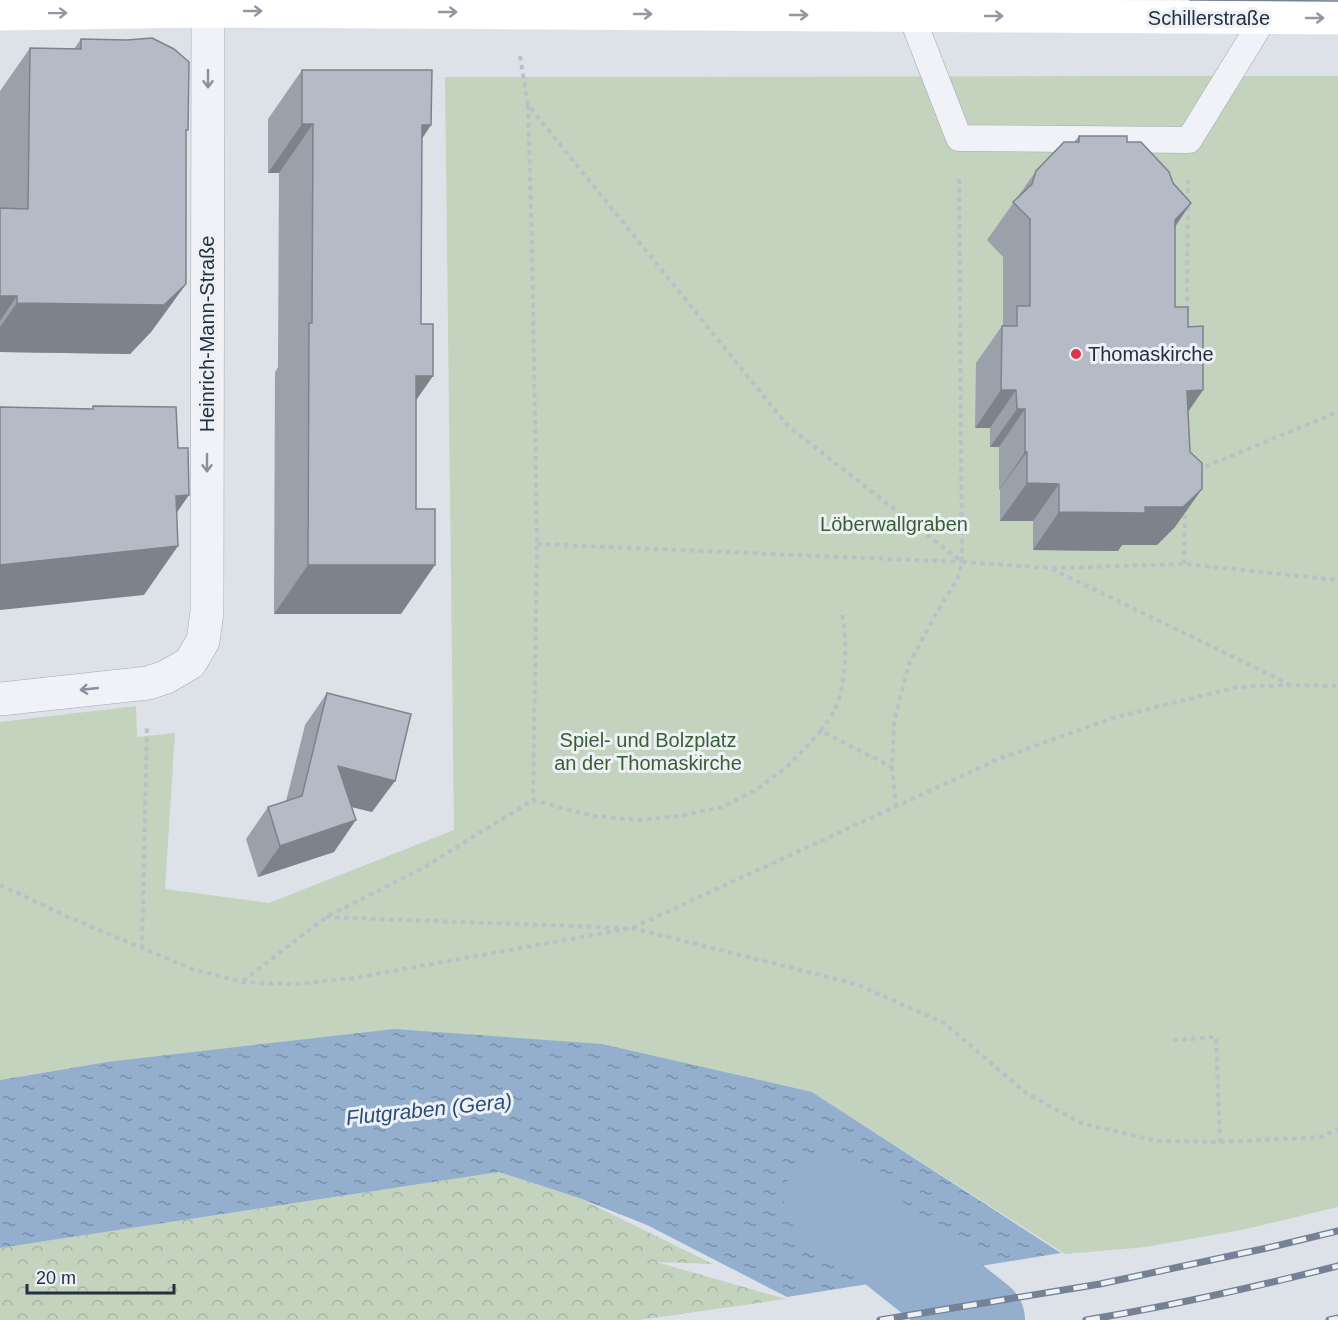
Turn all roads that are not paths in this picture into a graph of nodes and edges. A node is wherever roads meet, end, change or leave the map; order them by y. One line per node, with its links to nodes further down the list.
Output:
1 (208, 5): 2 (main road, Schillerstraße, one-way to 1); 3 (main road, Schillerstraße, one-way to 3); 6 (street, Heinrich-Mann-Straße, one-way to 6)
2 (0, 14)
3 (911, 15): 4 (main road, Schillerstraße, one-way to 4); 4 (lane)
4 (1264, 18): 5 (main road, Schillerstraße, one-way to 5)
5 (1338, 18)
6 (0, 699)

